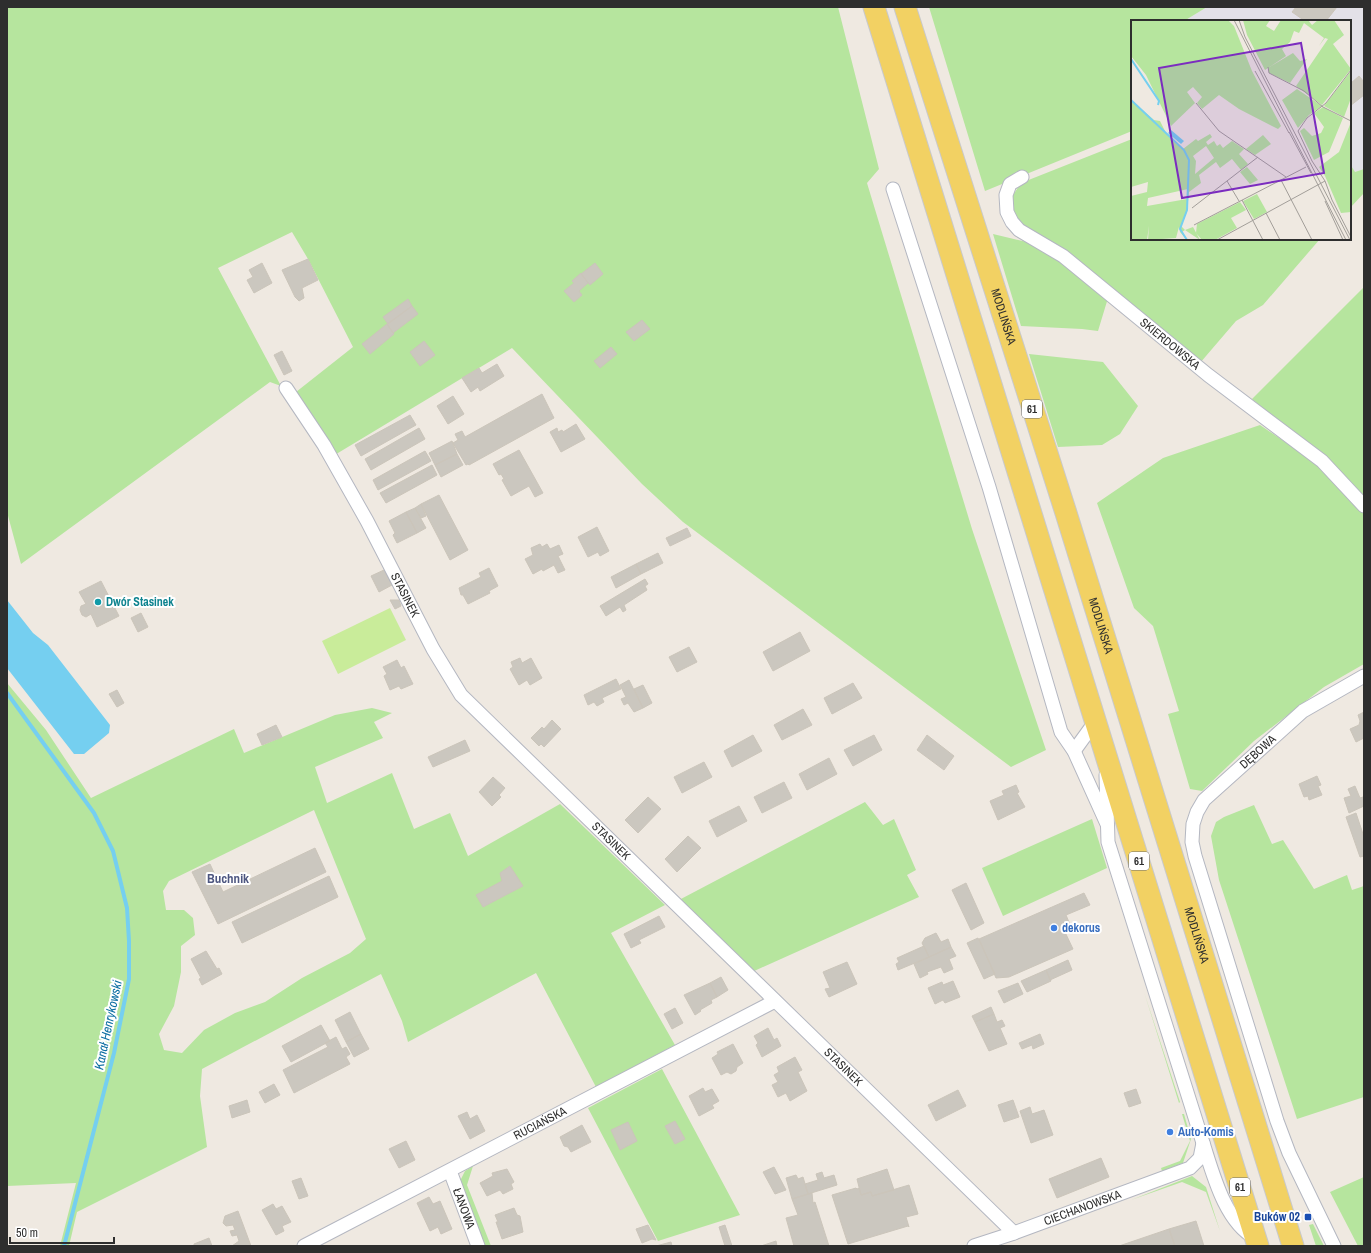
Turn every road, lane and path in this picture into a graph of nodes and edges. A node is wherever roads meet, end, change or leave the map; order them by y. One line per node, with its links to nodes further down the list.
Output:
1 (874, 7): 8 (main road, 61)
2 (905, 7): 23 (main road, MODLIŃSKA / 61)
3 (1022, 177): 6 (street, SKIERDOWSKA)
4 (892, 188): 9 (street)
5 (286, 388): 13 (street, STASINEK)
6 (1364, 506)
7 (1364, 676): 12 (street, DĘBOWA)
8 (1095, 722): 9 (street); 10 (main road, 61)
9 (1074, 751): 11 (street)
10 (1106, 755): 11 (street); 19 (main road, 61)
11 (1107, 824): 14 (street)
12 (1195, 856): 24 (street, MODLIŃSKA)
13 (775, 1001): 16 (street, RUCIAŃSKA); 18 (street, STASINEK)
14 (1203, 1143): 15 (street); 17 (street)
15 (1190, 1168): 17 (street, CIECHANOWSKA); 18 (street, CIECHANOWSKA)
16 (450, 1171): 20 (street, RUCIAŃSKA); 21 (street, ŁANOWA)
17 (1212, 1172): 19 (street)
18 (1014, 1234): 22 (street, CIECHANOWSKA)
19 (1257, 1242)
20 (304, 1246)
21 (478, 1246)
22 (974, 1246)
23 (1294, 1246)
24 (1334, 1246)

